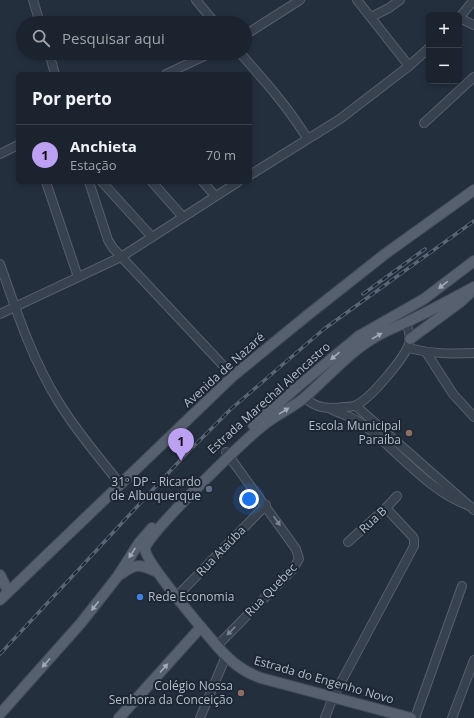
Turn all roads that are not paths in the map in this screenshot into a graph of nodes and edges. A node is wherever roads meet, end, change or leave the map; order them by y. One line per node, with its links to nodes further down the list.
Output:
1 (32, 0): 8 (street)
2 (196, 0): 9 (street)
3 (300, 0): 13 (street)
4 (357, 0): 10 (street)
5 (400, 0): 10 (street)
6 (474, 0): 7 (street)
7 (462, 14)
8 (38, 16)
9 (209, 16)
10 (371, 17): 18 (street)
11 (462, 19): 12 (street)
12 (474, 25)
13 (252, 31)
14 (426, 51): 18 (street)
15 (51, 60): 19 (street)
16 (196, 60): 20 (street)
17 (246, 60): 23 (street)
18 (409, 66): 23 (street)
19 (54, 72)
20 (170, 72)
21 (474, 77): 22 (street)
22 (424, 123)
23 (307, 138): 26 (street)
24 (16, 146): 25 (street)
25 (0, 154)
26 (252, 174)
27 (47, 184): 40 (street)
28 (90, 184): 37 (street)
29 (104, 184): 36 (street)
30 (154, 184): 35 (street)
31 (205, 184): 34 (street)
32 (235, 184): 34 (street)
33 (474, 190): 48 (main road, Avenida de Nazaré)
34 (215, 196): 35 (street)
35 (183, 217): 36 (street)
36 (152, 237): 37 (street)
37 (121, 257): 40 (street); 48 (street)
38 (474, 261): 49 (main road, Estrada Marechal Alencastro, one-way to 49)
39 (0, 264): 42 (street)
40 (78, 277): 42 (street)
41 (474, 288): 44 (main road, Estrada Marechal Alencastro); 45 (main road)
42 (15, 307): 43 (street); 55 (street)
43 (0, 314)
44 (406, 322): 45 (street); 50 (main road, Estrada Marechal Alencastro, one-way to 44)
45 (409, 344): 46 (street); 51 (street)
46 (426, 352): 47 (street); 53 (street)
47 (474, 353)
48 (233, 376): 55 (main road, Avenida de Nazaré)
49 (302, 382): 50 (main road); 54 (main road, Estrada Marechal Alencastro)
50 (305, 397): 52 (street); 54 (main road, Estrada Marechal Alencastro, one-way to 50)
51 (356, 406): 52 (street); 56 (street)
52 (331, 409): 56 (street)
53 (474, 417)
54 (227, 454): 58 (street, Rua Quebec); 62 (main road, Estrada Marechal Alencastro); 64 (main road, Estrada Marechal Alencastro, one-way to 64)
55 (120, 484): 66 (main road, Avenida de Nazaré)
56 (444, 488): 60 (street)
57 (397, 496): 59 (street, Rua B)
58 (266, 505): 67 (street, Rua Ataúba); 70 (street, Rua Quebec, one-way to 70)
59 (386, 508): 61 (street, Rua B); 73 (street)
60 (472, 508)
61 (348, 542)
62 (155, 570): 64 (main road); 67 (main road, Estrada do Engenho Novo)
63 (0, 575): 66 (main road)
64 (118, 576): 74 (main road, Estrada Marechal Alencastro, one-way to 74)
65 (462, 586): 79 (street)
66 (8, 591): 68 (main road, Avenida de Nazaré)
67 (177, 596): 69 (main road, Estrada do Engenho Novo)
68 (0, 600)
69 (201, 627): 70 (main road, Estrada do Engenho Novo); 75 (main road, one-way to 69)
70 (216, 646): 71 (main road, Estrada do Engenho Novo)
71 (226, 656): 73 (main road, Estrada do Engenho Novo); 76 (street)
72 (474, 660): 80 (street)
73 (333, 697): 77 (street); 78 (main road, Estrada do Engenho Novo)
74 (0, 714)
75 (119, 718)
76 (200, 718)
77 (325, 718)
78 (411, 718)
79 (415, 718)
80 (452, 718)

